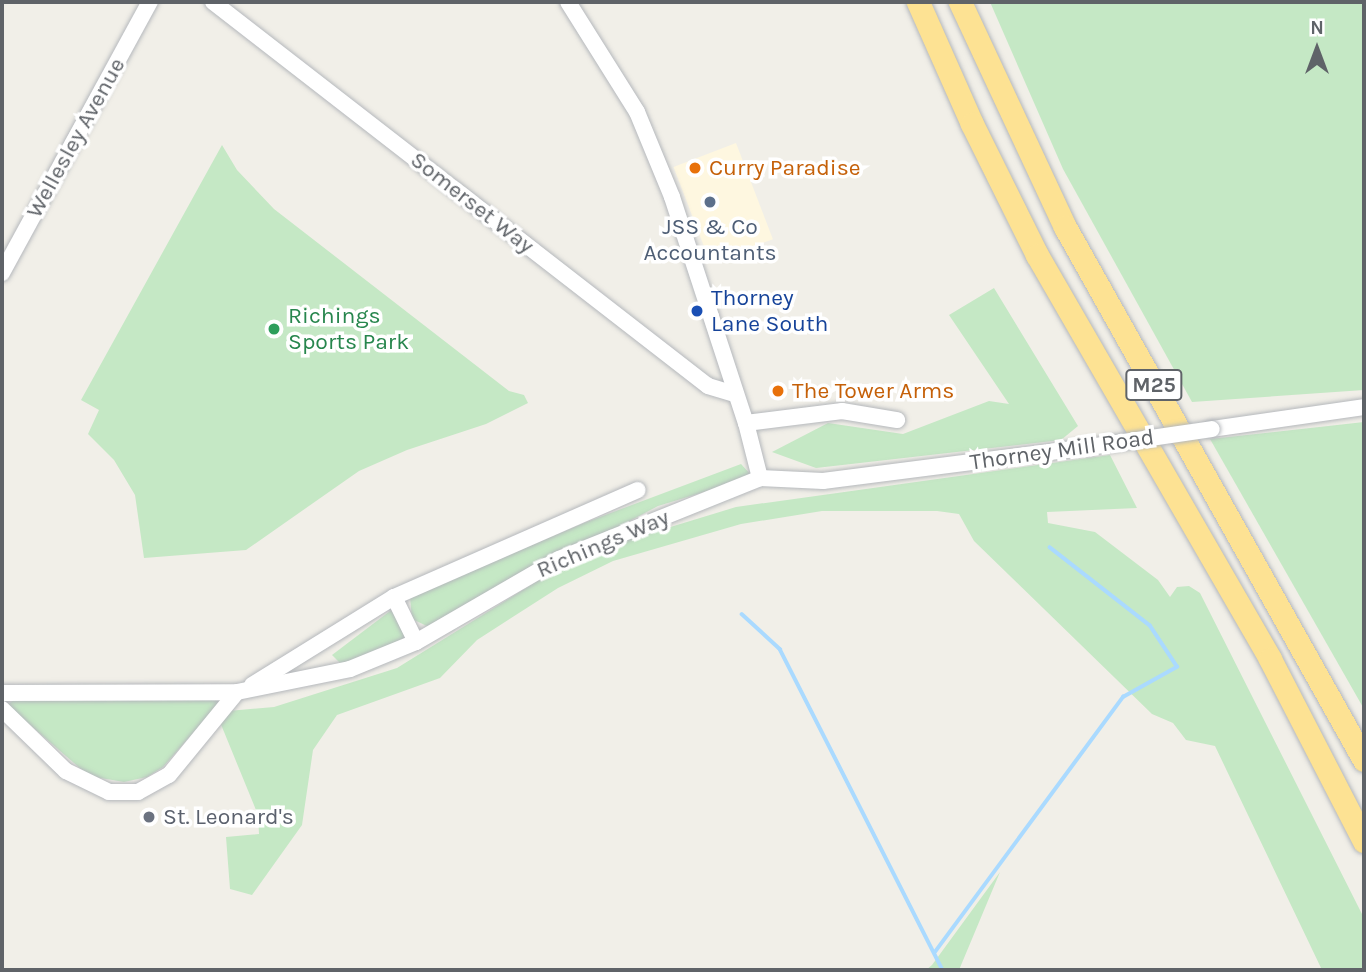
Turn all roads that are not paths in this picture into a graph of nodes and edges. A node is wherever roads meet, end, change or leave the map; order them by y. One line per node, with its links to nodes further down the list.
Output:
1 (150, 2): 6 (street, Wellesley Avenue)
2 (213, 2): 7 (street, Somerset Way)
3 (568, 2): 7 (street)
4 (918, 2): 19 (highway, M25)
5 (960, 2): 18 (highway, M25)
6 (2, 273)
7 (735, 394): 10 (street)
8 (1364, 407): 11 (street, Thorney Mill Road, bridge)
9 (897, 420): 10 (street)
10 (746, 423): 11 (street)
11 (760, 478): 14 (street, Richings Way)
12 (638, 490): 13 (street, Richings Way)
13 (394, 597): 14 (street); 15 (street, Richings Way)
14 (416, 642): 15 (street, Richings Way)
15 (239, 692): 16 (street, Richings Way); 17 (street)
16 (2, 693)
17 (2, 709)
18 (1364, 760)
19 (1364, 841)

